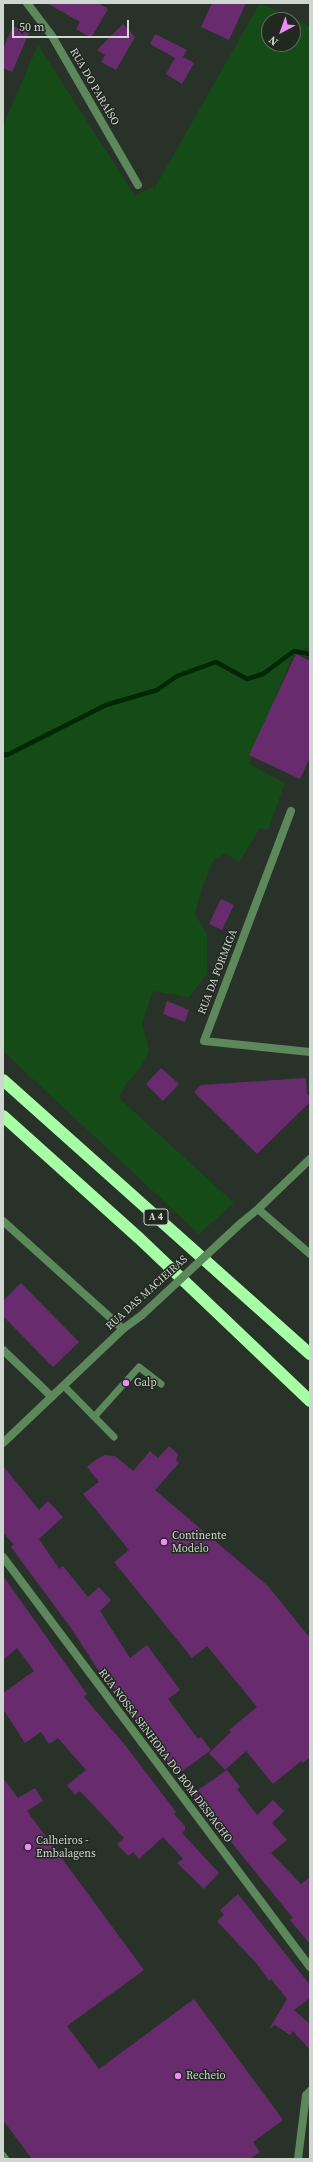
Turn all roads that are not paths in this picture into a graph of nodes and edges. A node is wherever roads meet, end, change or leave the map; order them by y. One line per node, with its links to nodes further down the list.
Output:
1 (27, 3): 2 (street, RUA DO PARAÍSO)
2 (138, 185)
3 (290, 811): 4 (street, RUA DA FORMIGA)
4 (310, 1052)
5 (3, 1080): 13 (highway, A 4)
6 (3, 1116): 17 (highway, A 4)
7 (310, 1159): 8 (street)
8 (258, 1208): 10 (street); 11 (street, RUA DAS MACIEIRAS, bridge)
9 (3, 1221): 11 (street)
10 (310, 1254)
11 (123, 1329): 15 (street, RUA DAS MACIEIRAS)
12 (3, 1350): 16 (street)
13 (310, 1354)
14 (161, 1384): 18 (lane)
15 (64, 1386): 16 (street, RUA DAS MACIEIRAS); 18 (lane)
16 (52, 1397): 20 (street, RUA DAS MACIEIRAS)
17 (310, 1401)
18 (94, 1417): 19 (lane)
19 (114, 1437)
20 (3, 1444)
21 (3, 1557): 22 (street, RUA NOSSA SENHORA DO BOM DESPACHO)
22 (310, 1967)
23 (310, 2091): 26 (street)
24 (3, 2156): 25 (street)
25 (5, 2159)
26 (298, 2159)

